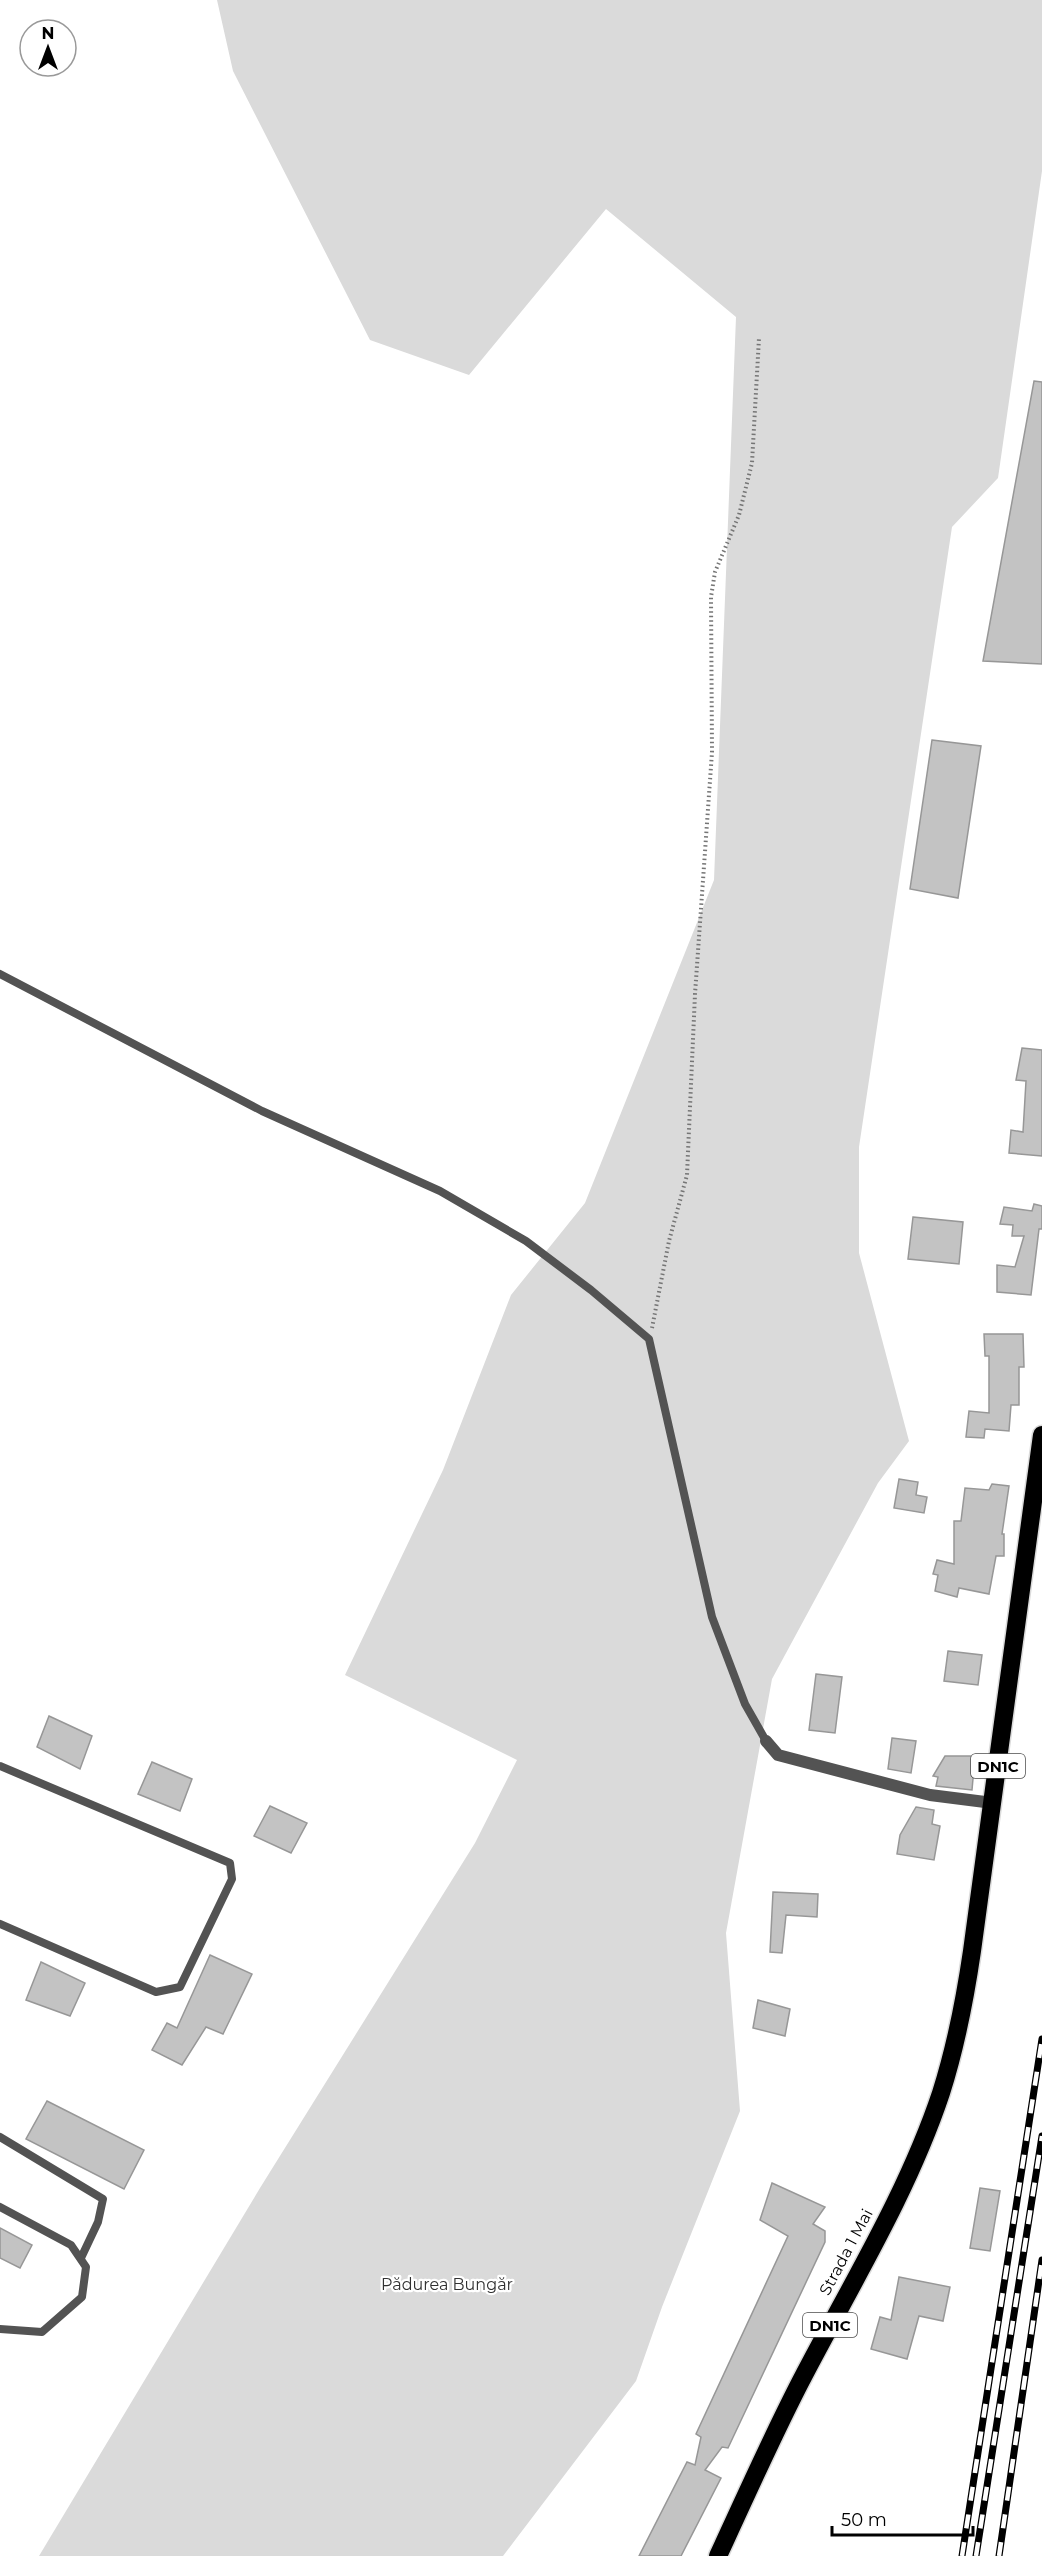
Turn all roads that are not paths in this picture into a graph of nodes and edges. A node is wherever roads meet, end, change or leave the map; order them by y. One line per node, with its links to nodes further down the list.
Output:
1 (0, 974): 3 (lane)
2 (1042, 1435): 5 (highway, DN1C)
3 (766, 1741): 5 (street)
4 (0, 1766): 6 (lane)
5 (993, 1803): 11 (highway, Strada 1 Mai / DN1C)
6 (0, 1924)
7 (0, 2137): 9 (lane)
8 (0, 2207): 9 (lane)
9 (81, 2258): 10 (lane)
10 (0, 2329)
11 (718, 2556)

